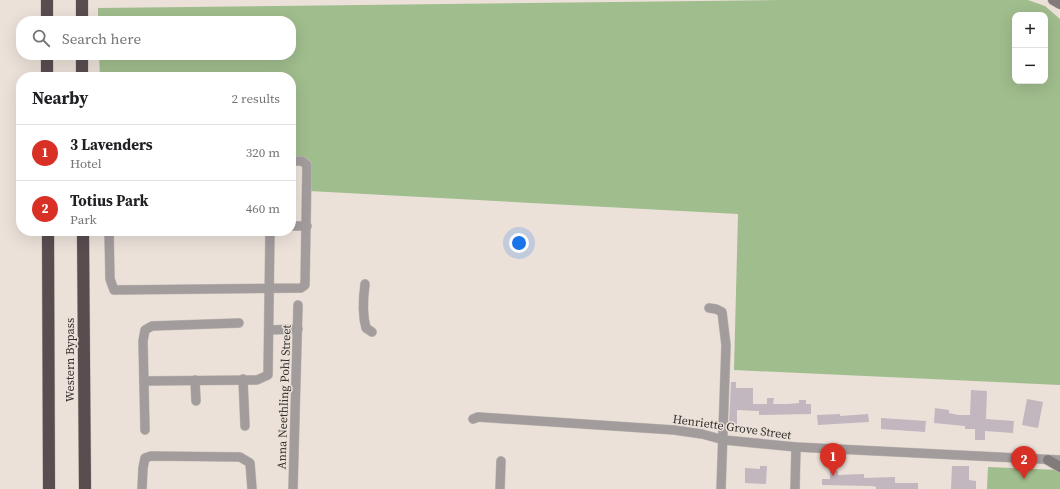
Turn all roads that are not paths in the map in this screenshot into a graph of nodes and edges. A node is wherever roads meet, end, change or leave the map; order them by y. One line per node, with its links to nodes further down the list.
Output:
1 (47, 0): 5 (highway)
2 (82, 0): 6 (highway)
3 (1053, 0): 4 (street)
4 (1060, 4)
5 (47, 16)
6 (82, 16)
7 (47, 60): 9 (highway)
8 (82, 60): 10 (highway)
9 (47, 72)
10 (82, 72)
11 (296, 161): 13 (street)
12 (296, 226): 13 (street)
13 (307, 226): 19 (street)
14 (48, 236): 39 (highway, Western Bypass)
15 (83, 236): 40 (highway, Western Bypass)
16 (109, 236): 19 (street)
17 (270, 236): 19 (street)
18 (365, 284): 25 (street)
19 (269, 289): 24 (street)
20 (298, 306): 23 (street, Anna Neethling Pohl Street)
21 (709, 308): 33 (street)
22 (239, 322): 28 (street)
23 (298, 329): 24 (street); 43 (street, Anna Neethling Pohl Street)
24 (269, 330): 26 (street)
25 (372, 332)
26 (243, 379): 27 (street); 31 (street)
27 (194, 380): 28 (street); 29 (street)
28 (144, 381): 32 (street)
29 (196, 401)
30 (473, 419): 33 (street, Henriette Grove Street)
31 (245, 426)
32 (145, 430)
33 (724, 440): 34 (street, Henriette Grove Street); 45 (street)
34 (796, 447): 35 (street, Henriette Grove Street); 46 (street)
35 (1048, 460): 36 (street, Henriette Grove Street); 38 (street)
36 (1060, 460)
37 (501, 461): 44 (street)
38 (1060, 468)
39 (49, 489)
40 (85, 489)
41 (142, 489): 42 (street)
42 (252, 489)
43 (293, 489)
44 (500, 489)
45 (721, 489)
46 (795, 489)

